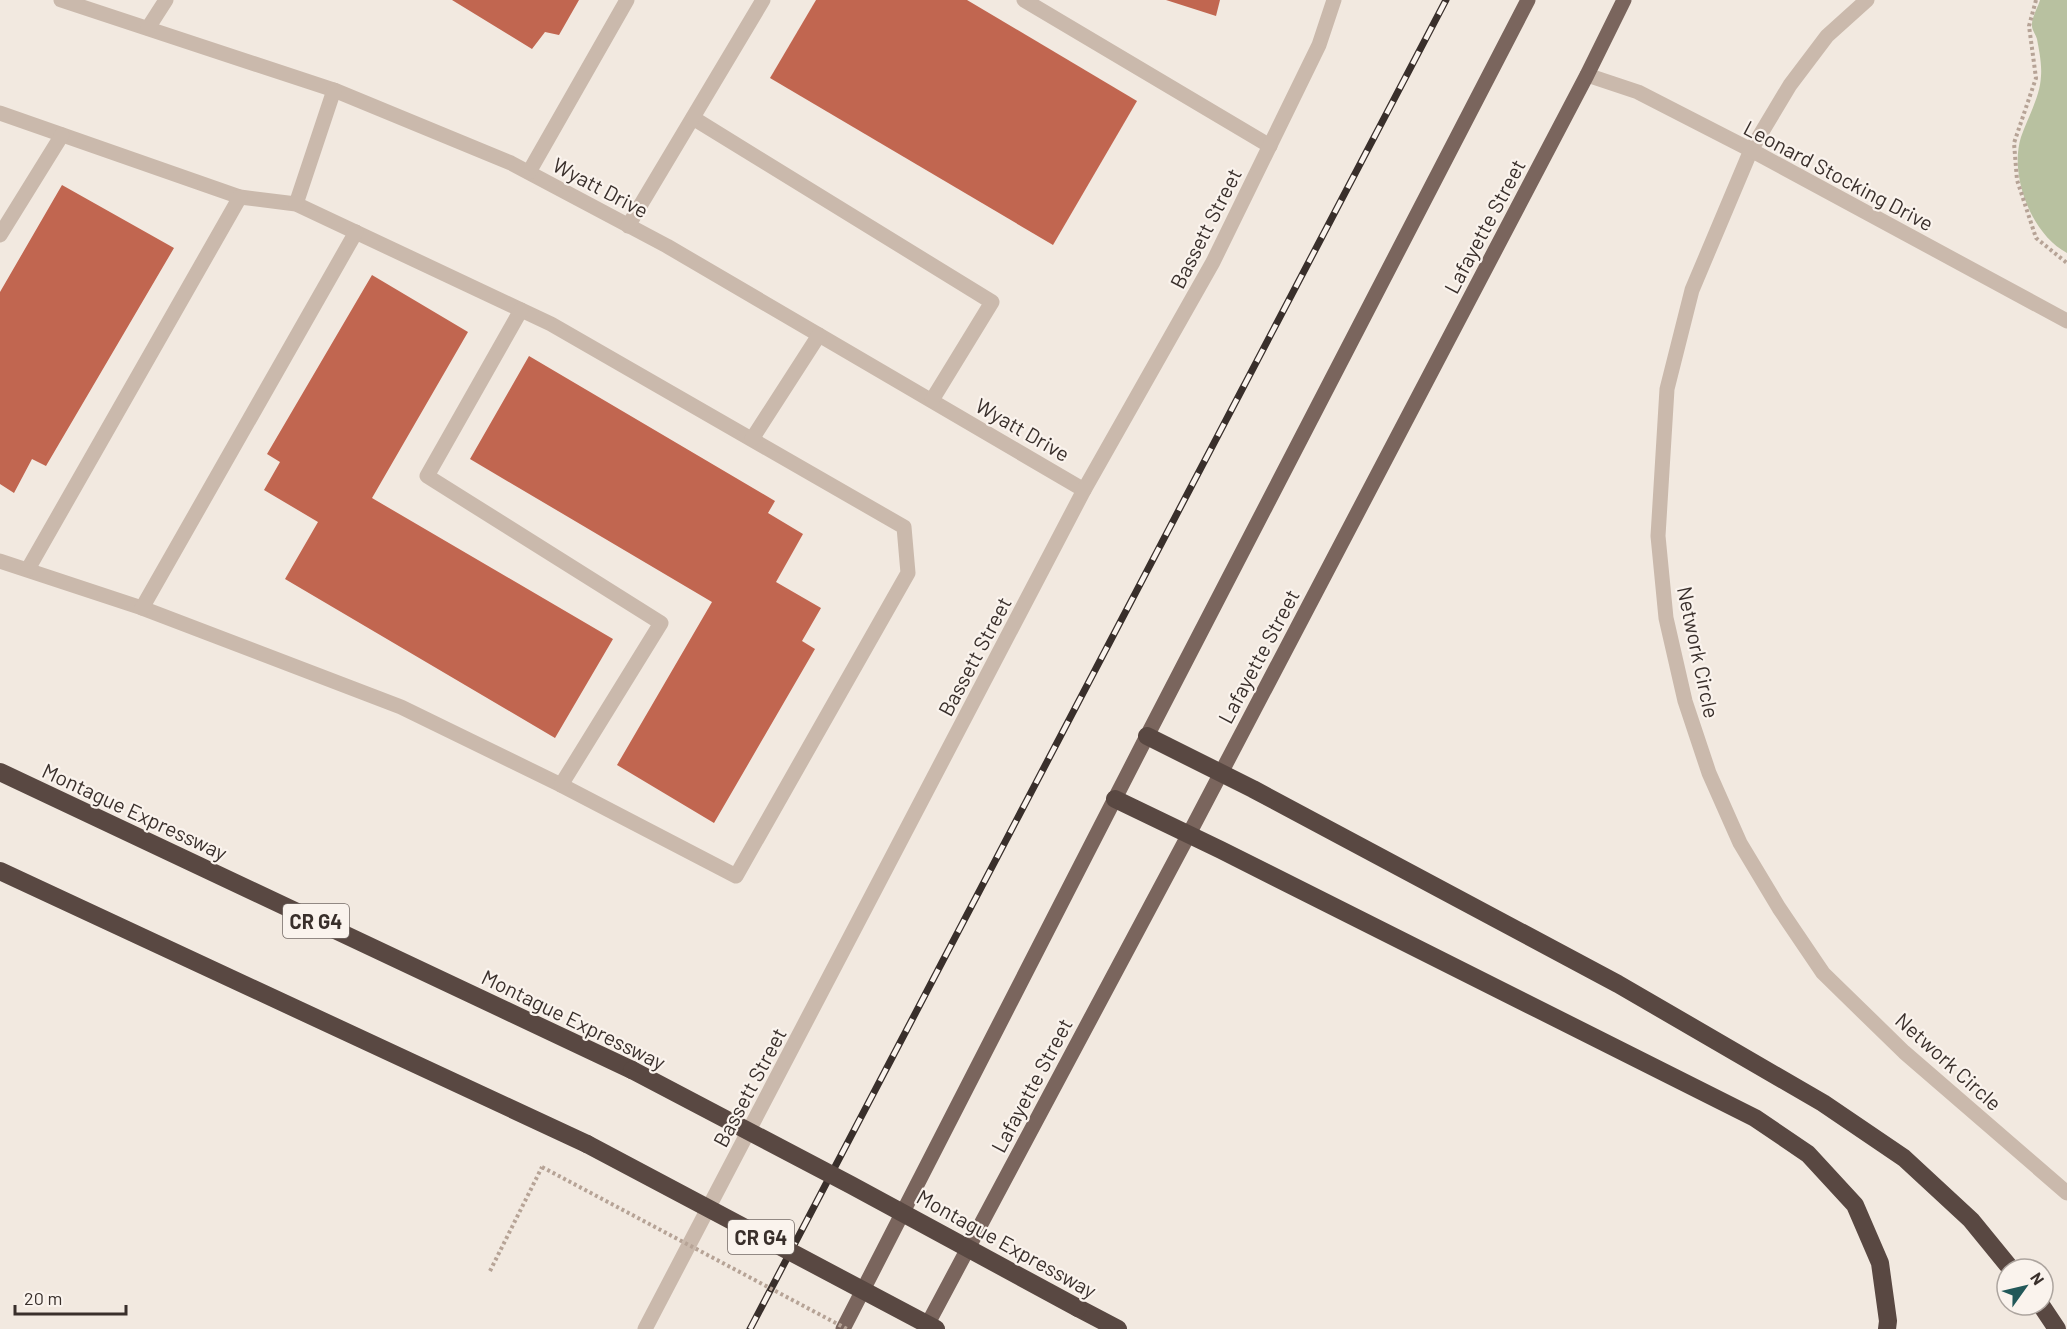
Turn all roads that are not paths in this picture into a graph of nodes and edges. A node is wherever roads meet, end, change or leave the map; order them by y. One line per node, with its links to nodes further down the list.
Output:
1 (61, 0): 10 (street, Wyatt Drive)
2 (166, 0): 10 (street)
3 (627, 0): 18 (street)
4 (763, 0): 14 (street)
5 (1024, 0): 16 (street)
6 (1334, 0): 16 (street, Bassett Street)
7 (1528, 0): 33 (main road)
8 (1624, 0): 11 (main road, Lafayette Street)
9 (1868, 0): 17 (street, Network Circle)
10 (148, 28): 12 (street, Wyatt Drive)
11 (1587, 75): 17 (street, Leonard Stocking Drive); 35 (main road, Lafayette Street)
12 (334, 90): 18 (street, Wyatt Drive); 20 (street)
13 (0, 113): 15 (street)
14 (693, 118): 21 (street); 27 (street)
15 (62, 135): 19 (street); 23 (street)
16 (1270, 146): 29 (street, Bassett Street)
17 (1751, 150): 25 (street, Leonard Stocking Drive); 40 (street, Network Circle)
18 (529, 172): 21 (street, Wyatt Drive)
19 (240, 197): 20 (street); 31 (street)
20 (296, 204): 22 (street)
21 (628, 226): 26 (street, Wyatt Drive)
22 (356, 232): 24 (street); 32 (street)
23 (0, 235)
24 (521, 310): 28 (street); 36 (street)
25 (2067, 321)
26 (819, 335): 27 (street, Wyatt Drive); 28 (street)
27 (932, 400): 29 (street, Wyatt Drive)
28 (752, 439): 36 (street)
29 (1084, 490): 42 (street, Bassett Street)
30 (0, 561): 31 (street)
31 (28, 569): 32 (street)
32 (142, 608): 36 (street)
33 (1147, 736): 35 (highway); 37 (main road)
34 (0, 772): 46 (highway, Montague Expressway / CR G4, bridge)
35 (1222, 772): 38 (main road, Lafayette Street); 41 (highway)
36 (561, 786)
37 (1115, 799): 38 (highway); 43 (main road)
38 (1189, 834): 44 (main road, Lafayette Street); 47 (highway)
39 (0, 871): 45 (highway, CR G4, bridge)
40 (2067, 1192)
41 (2001, 1257)
42 (645, 1329)
43 (845, 1329)
44 (925, 1329)
45 (936, 1329)
46 (1118, 1329)
47 (1887, 1329)

